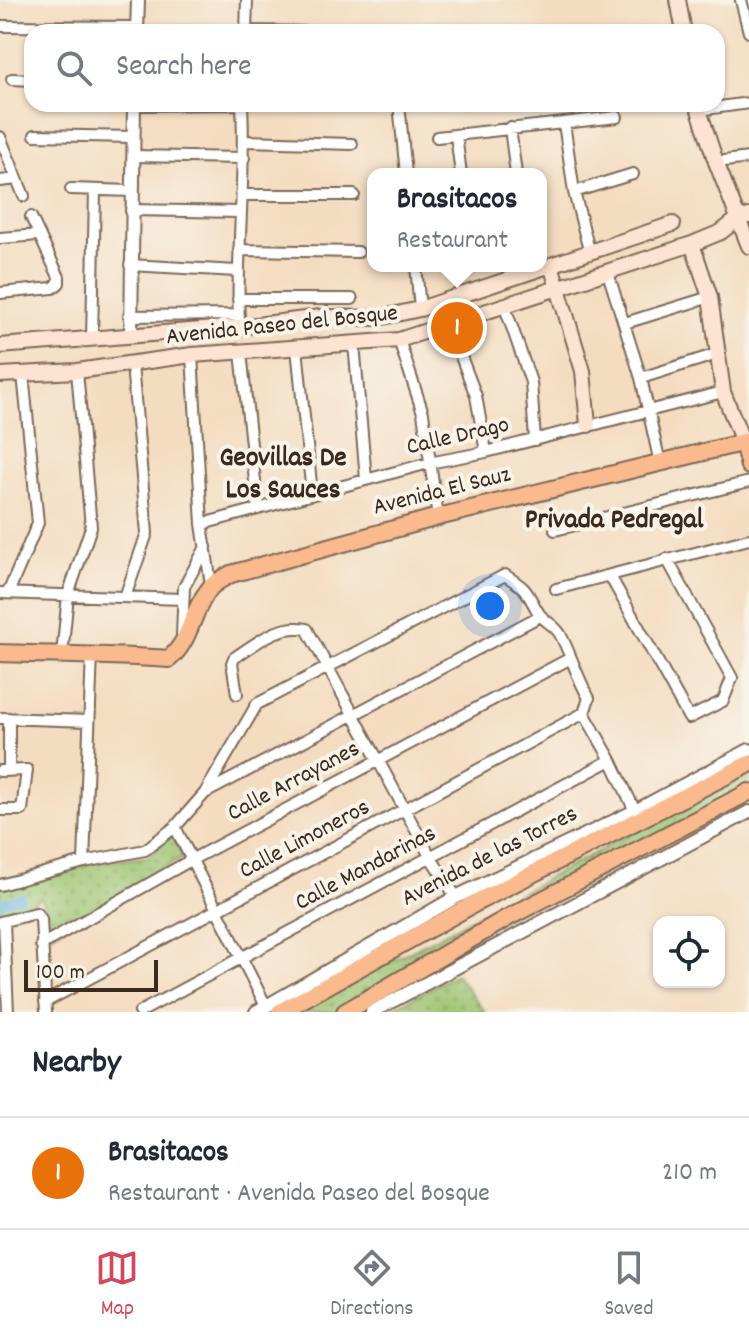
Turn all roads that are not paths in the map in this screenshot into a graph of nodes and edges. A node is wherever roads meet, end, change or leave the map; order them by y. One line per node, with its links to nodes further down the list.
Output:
1 (138, 0): 5 (street)
2 (247, 0): 6 (street)
3 (678, 0): 7 (main road)
4 (741, 0): 10 (street)
5 (137, 24)
6 (246, 24)
7 (682, 24)
8 (0, 26): 9 (street)
9 (24, 27)
10 (749, 32)
11 (12, 79): 12 (street)
12 (24, 80)
13 (749, 103): 14 (street)
14 (725, 105)
15 (134, 112): 25 (street)
16 (242, 112): 27 (street)
17 (400, 112): 33 (street)
18 (699, 112): 32 (main road)
19 (617, 117): 20 (street)
20 (564, 123): 21 (street); 42 (street)
21 (510, 128): 23 (street); 35 (street)
22 (35, 135): 25 (street)
23 (456, 135): 26 (street); 34 (street)
24 (0, 137): 37 (street)
25 (133, 137): 29 (street)
26 (437, 137)
27 (244, 141): 28 (street); 30 (street)
28 (352, 144)
29 (133, 156): 30 (street); 41 (street)
30 (244, 158): 43 (street)
31 (749, 158): 32 (street)
32 (716, 162): 49 (main road)
33 (405, 168)
34 (460, 168)
35 (515, 168)
36 (633, 174): 42 (street)
37 (17, 179): 38 (street); 45 (street)
38 (0, 181)
39 (71, 189): 40 (street)
40 (95, 190): 41 (street); 77 (street)
41 (132, 191): 46 (street)
42 (574, 192): 56 (street)
43 (241, 195): 44 (street); 47 (street)
44 (354, 195)
45 (24, 196)
46 (131, 210): 47 (street); 59 (street)
47 (240, 212): 55 (street)
48 (31, 217): 51 (street)
49 (744, 217): 53 (main road, Avenida Paseo del Bosque); 54 (main road)
50 (673, 224): 56 (main road, Avenida Paseo del Bosque)
51 (39, 235): 52 (street); 66 (street)
52 (0, 238)
53 (692, 244): 64 (main road, Avenida Paseo del Bosque); 67 (main road)
54 (749, 246)
55 (239, 250): 57 (street); 61 (street)
56 (589, 250): 58 (main road, Avenida Paseo del Bosque)
57 (358, 252)
58 (547, 264)
59 (130, 265): 61 (street); 72 (street)
60 (547, 269): 65 (main road)
61 (237, 271): 68 (street)
62 (417, 272): 71 (street)
63 (525, 272): 71 (main road, Avenida Paseo del Bosque)
64 (608, 273): 65 (main road, Avenida Paseo del Bosque); 74 (street)
65 (558, 289): 70 (main road, Avenida Paseo del Bosque); 92 (main road)
66 (0, 293)
67 (710, 297): 74 (street); 83 (main road)
68 (238, 299): 69 (street); 73 (street)
69 (352, 299)
70 (505, 307): 75 (main road, Avenida Paseo del Bosque); 93 (street)
71 (420, 309): 73 (main road, Avenida Paseo del Bosque)
72 (129, 316): 73 (street); 76 (street)
73 (239, 321): 76 (main road, Avenida Paseo del Bosque)
74 (625, 323): 89 (street)
75 (449, 325): 78 (main road, Avenida Paseo del Bosque); 95 (street)
76 (131, 336): 77 (main road, Avenida Paseo del Bosque)
77 (92, 339): 80 (main road, Avenida Paseo del Bosque)
78 (399, 340): 79 (main road, Avenida Paseo del Bosque); 96 (street)
79 (354, 344): 81 (main road, Avenida Paseo del Bosque); 99 (street)
80 (0, 346)
81 (297, 348): 82 (main road, Avenida Paseo del Bosque); 101 (street)
82 (241, 352): 84 (main road, Avenida Paseo del Bosque); 102 (street)
83 (717, 354): 89 (street); 90 (main road)
84 (192, 355): 85 (main road, Avenida Paseo del Bosque); 104 (street)
85 (132, 365): 86 (main road, Avenida Paseo del Bosque); 114 (street)
86 (77, 371): 87 (main road, Avenida Paseo del Bosque); 113 (street)
87 (23, 374): 88 (main road, Avenida Paseo del Bosque); 112 (street)
88 (0, 375)
89 (641, 378): 91 (street)
90 (723, 392): 91 (street, Calle Drago); 94 (main road)
91 (648, 410): 92 (street, Calle Drago); 97 (street)
92 (588, 425): 93 (street, Calle Drago)
93 (535, 440): 95 (street, Calle Drago)
94 (746, 442): 97 (main road, Avenida El Sauz); 98 (main road)
95 (486, 452): 96 (street, Calle Drago)
96 (429, 463): 99 (street, Calle Drago); 103 (street)
97 (660, 463): 103 (main road, Avenida El Sauz)
98 (749, 466)
99 (366, 479): 101 (street, Calle Drago)
100 (749, 482): 105 (street)
101 (312, 494): 102 (street, Calle Drago)
102 (258, 509): 104 (street, Calle Drago)
103 (438, 517): 110 (main road, Avenida El Sauz)
104 (202, 524): 107 (street)
105 (555, 530)
106 (749, 539): 108 (street)
107 (206, 547): 110 (street); 115 (street)
108 (667, 559): 109 (street); 109 (street)
109 (610, 576): 111 (street)
110 (211, 585): 117 (main road)
111 (556, 589)
112 (4, 593): 113 (street)
113 (68, 595): 114 (street); 120 (street)
114 (125, 597): 115 (street)
115 (183, 599): 117 (street)
116 (540, 616): 121 (street); 122 (street); 125 (street)
117 (182, 648): 119 (main road)
118 (0, 653): 120 (main road)
119 (92, 653): 120 (main road); 127 (street)
120 (62, 655)
121 (569, 659): 124 (street); 129 (street, Calle Arrayanes)
122 (327, 666): 123 (street); 125 (street); 134 (street)
123 (237, 694)
124 (584, 713): 130 (street); 136 (street, Calle Limoneros)
125 (354, 714): 129 (street); 134 (street)
126 (5, 718): 127 (street); 132 (street)
127 (89, 721): 142 (street)
128 (749, 750): 137 (street, Avenida de las Torres)
129 (377, 760): 136 (street); 141 (street, Calle Arrayanes)
130 (611, 760): 137 (street); 140 (street, Calle Mandarinas)
131 (749, 764): 150 (main road, Avenida de las Torres)
132 (4, 771): 135 (street)
133 (749, 792): 153 (main road)
134 (205, 793): 139 (street)
135 (0, 810)
136 (404, 810): 140 (street); 145 (street, Calle Limoneros)
137 (635, 811): 144 (street, Avenida de las Torres)
138 (749, 812): 154 (street)
139 (175, 827): 141 (street); 142 (street)
140 (431, 858): 144 (street); 148 (street, Calle Mandarinas)
141 (191, 860): 145 (street); 147 (street, Calle Arrayanes)
142 (84, 862): 143 (street)
143 (0, 885)
144 (456, 897): 150 (street, Avenida de las Torres)
145 (217, 910): 148 (street); 149 (street, Calle Limoneros)
146 (2, 922): 147 (street); 151 (street)
147 (41, 945): 149 (street)
148 (241, 958): 150 (street); 152 (street, Calle Mandarinas)
149 (45, 1007)
150 (267, 1010)
151 (8, 1012)
152 (140, 1012)
153 (345, 1012)
154 (372, 1012)

